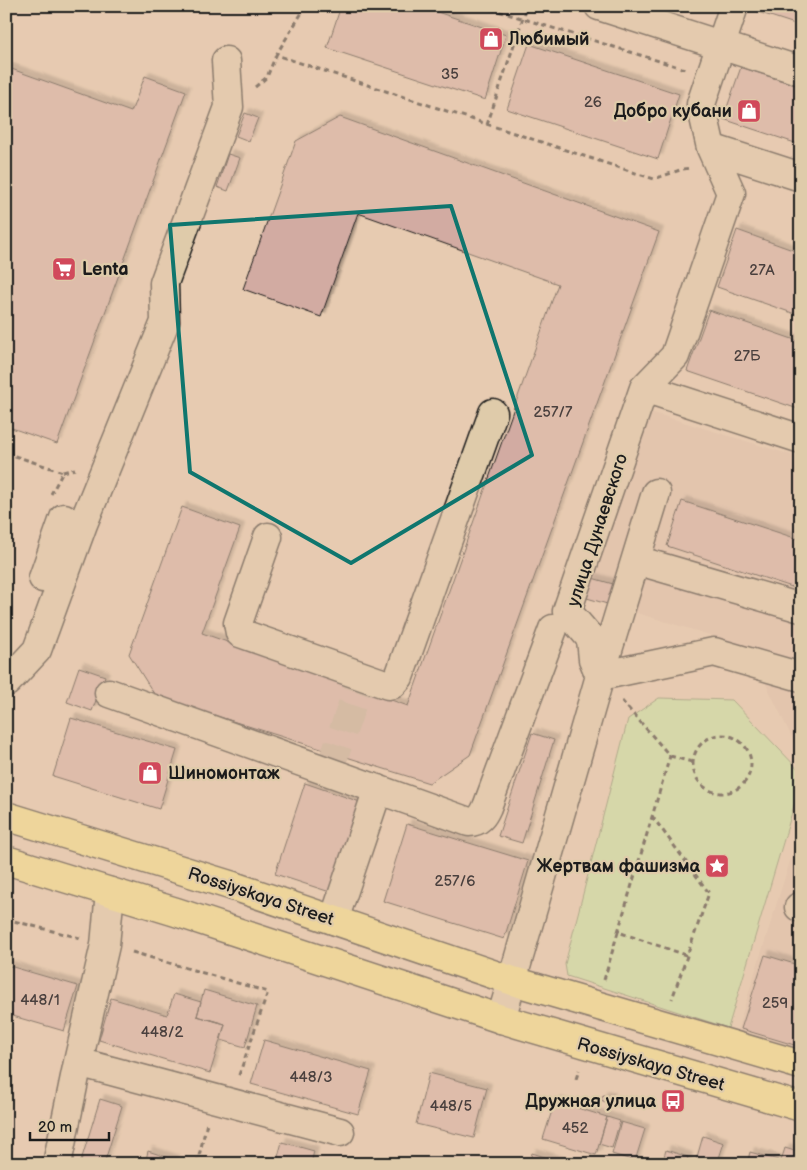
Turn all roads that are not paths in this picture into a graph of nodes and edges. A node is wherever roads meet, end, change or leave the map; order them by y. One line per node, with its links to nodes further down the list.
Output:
1 (599, 6): 3 (street)
2 (734, 6): 3 (street, улица Дунаевского)
3 (721, 45): 5 (street); 6 (street, улица Дунаевского)
4 (226, 61): 19 (street)
5 (801, 71)
6 (715, 158): 7 (street); 8 (street, улица Дунаевского)
7 (801, 177)
8 (644, 388): 10 (street); 17 (street, улица Дунаевского)
9 (493, 413): 13 (street)
10 (801, 439)
11 (656, 493): 14 (street)
12 (57, 507): 19 (street)
13 (268, 537)
14 (636, 560): 15 (street); 17 (street)
15 (801, 608)
16 (553, 629): 21 (street)
17 (600, 676): 18 (street); 26 (street)
18 (801, 677)
19 (7, 684)
20 (109, 694): 21 (street)
21 (378, 789): 25 (street)
22 (6, 816): 25 (main road, Rossiyskaya Street)
23 (6, 860): 24 (main road, Rossiyskaya Street)
24 (110, 892): 27 (main road, Rossiyskaya Street); 28 (street)
25 (334, 920): 26 (main road, Rossiyskaya Street)
26 (513, 981): 27 (street); 29 (main road, Rossiyskaya Street)
27 (502, 1019): 30 (main road, Rossiyskaya Street)
28 (78, 1062): 31 (street); 32 (street)
29 (801, 1066)
30 (801, 1107)
31 (340, 1132)
32 (57, 1164)

